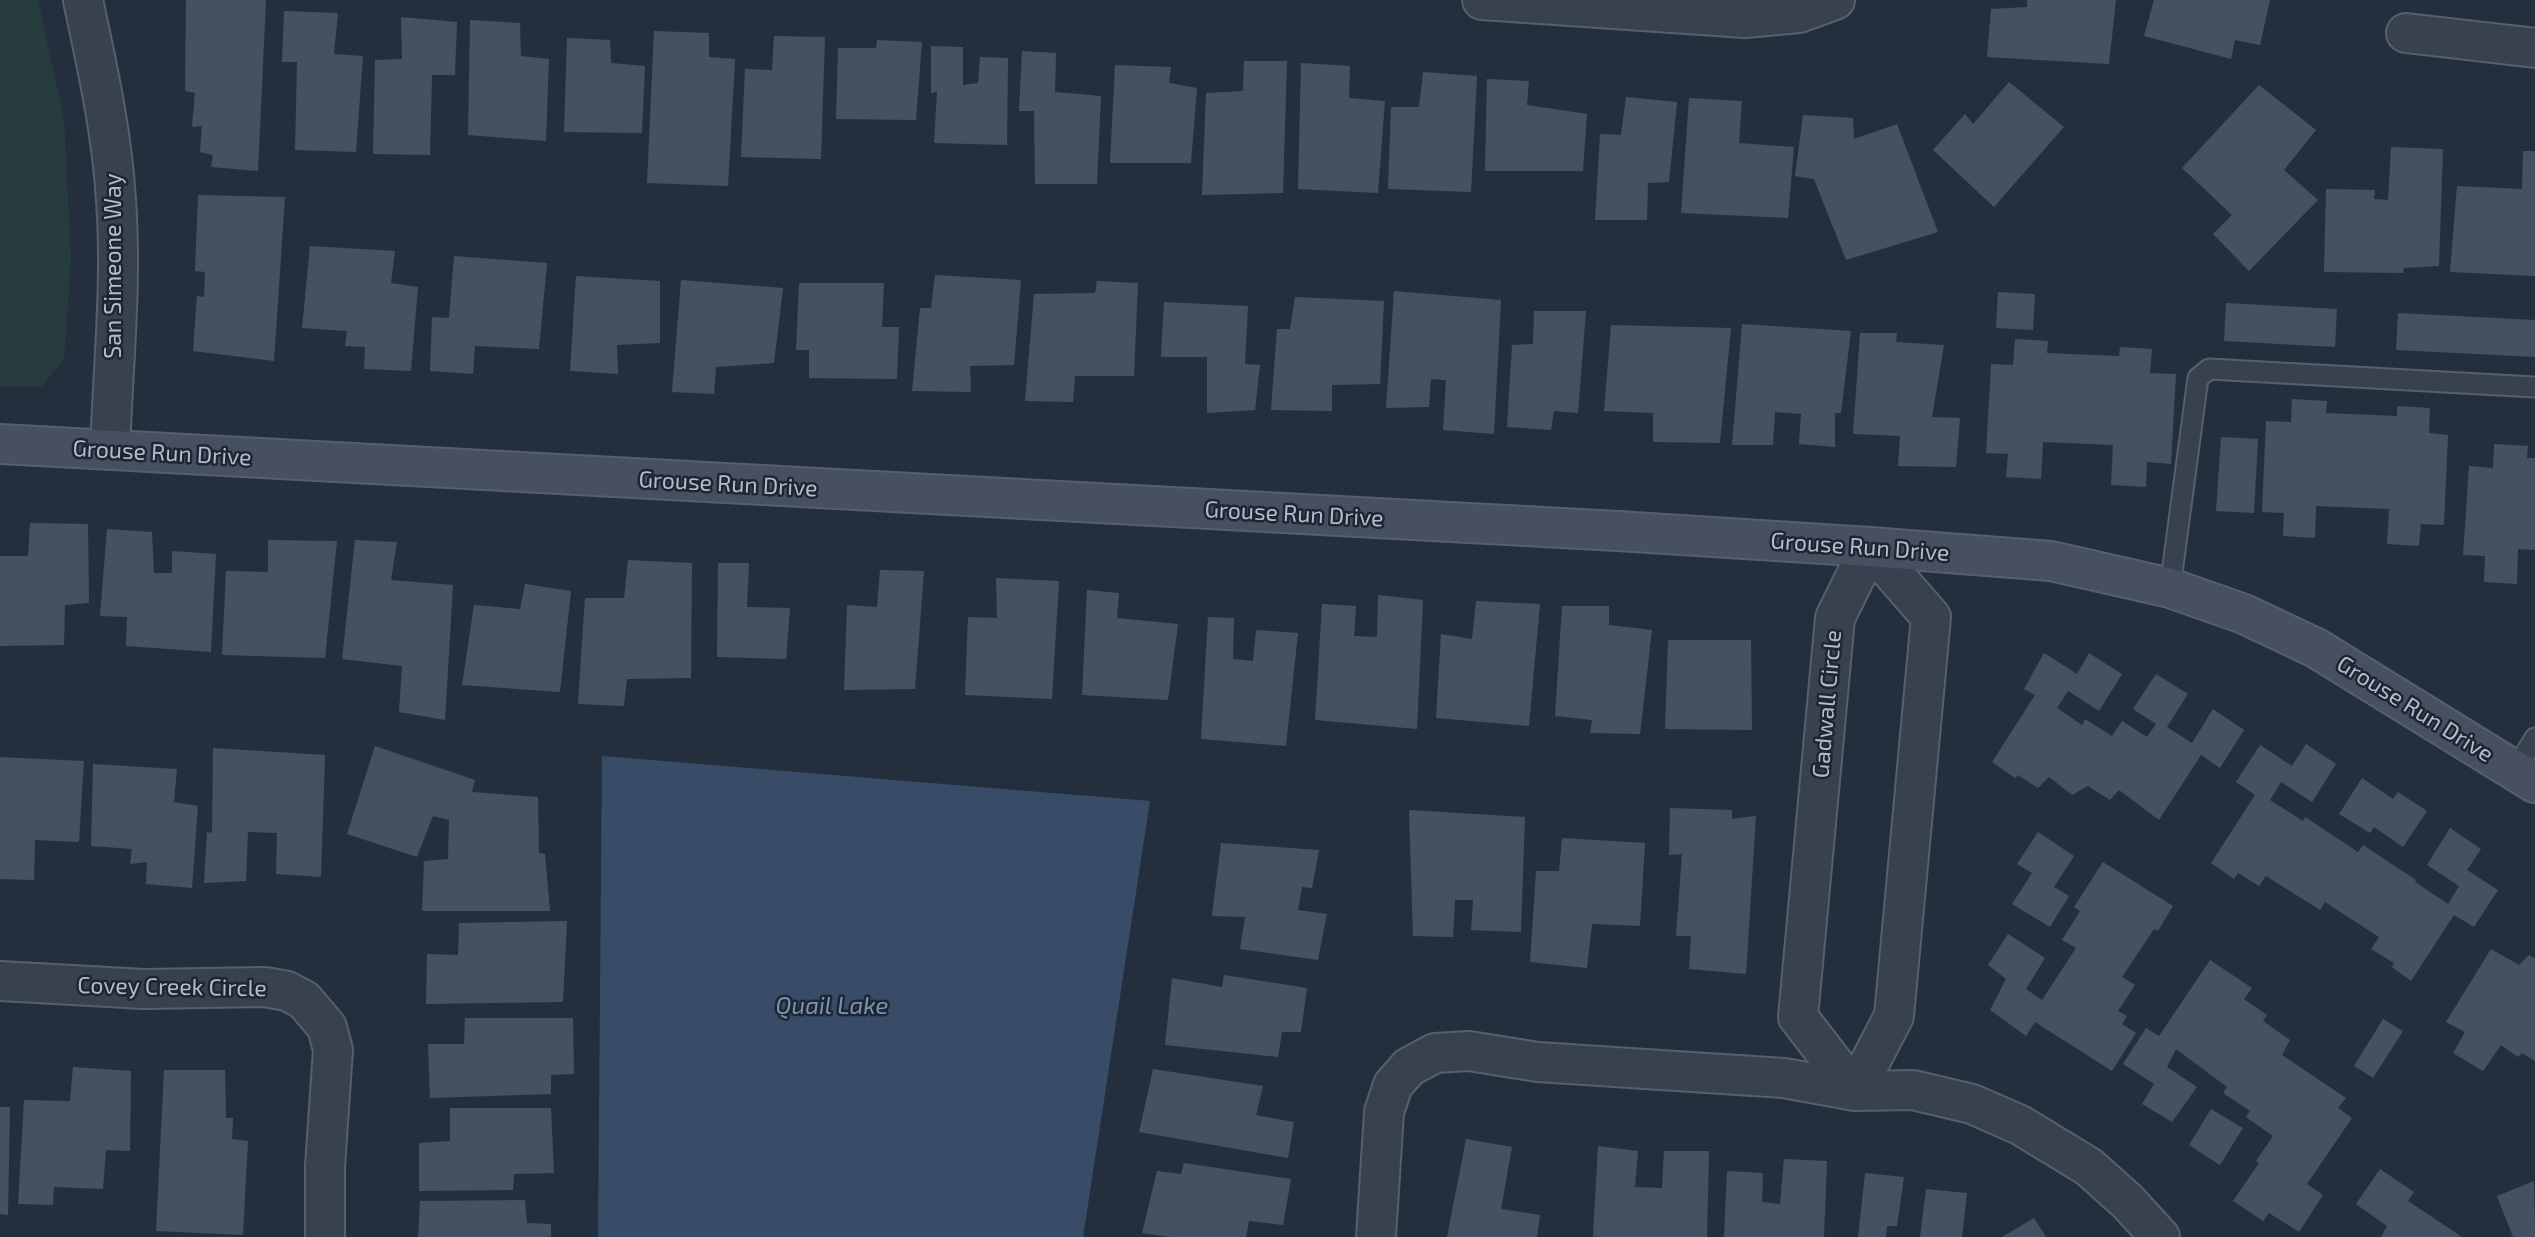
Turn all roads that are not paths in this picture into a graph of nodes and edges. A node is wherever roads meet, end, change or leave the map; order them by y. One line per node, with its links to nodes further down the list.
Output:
1 (83, 0): 9 (street, San Simeone Way)
2 (1482, 0): 4 (street)
3 (1835, 0): 4 (street)
4 (1624, 4)
5 (2406, 33): 6 (street)
6 (2535, 48)
7 (2535, 387): 11 (lane)
8 (0, 444): 9 (street, Grouse Run Drive)
9 (110, 450): 10 (street, Grouse Run Drive)
10 (1870, 547): 11 (street, Grouse Run Drive); 15 (street, Gadwall Circle); 15 (street)
11 (2170, 588): 13 (street, Grouse Run Drive)
12 (2535, 738): 13 (lane)
13 (2525, 777)
14 (0, 981): 16 (street, Covey Creek Circle)
15 (1855, 1091): 17 (street); 18 (street)
16 (325, 1237)
17 (1376, 1237)
18 (2160, 1237)

